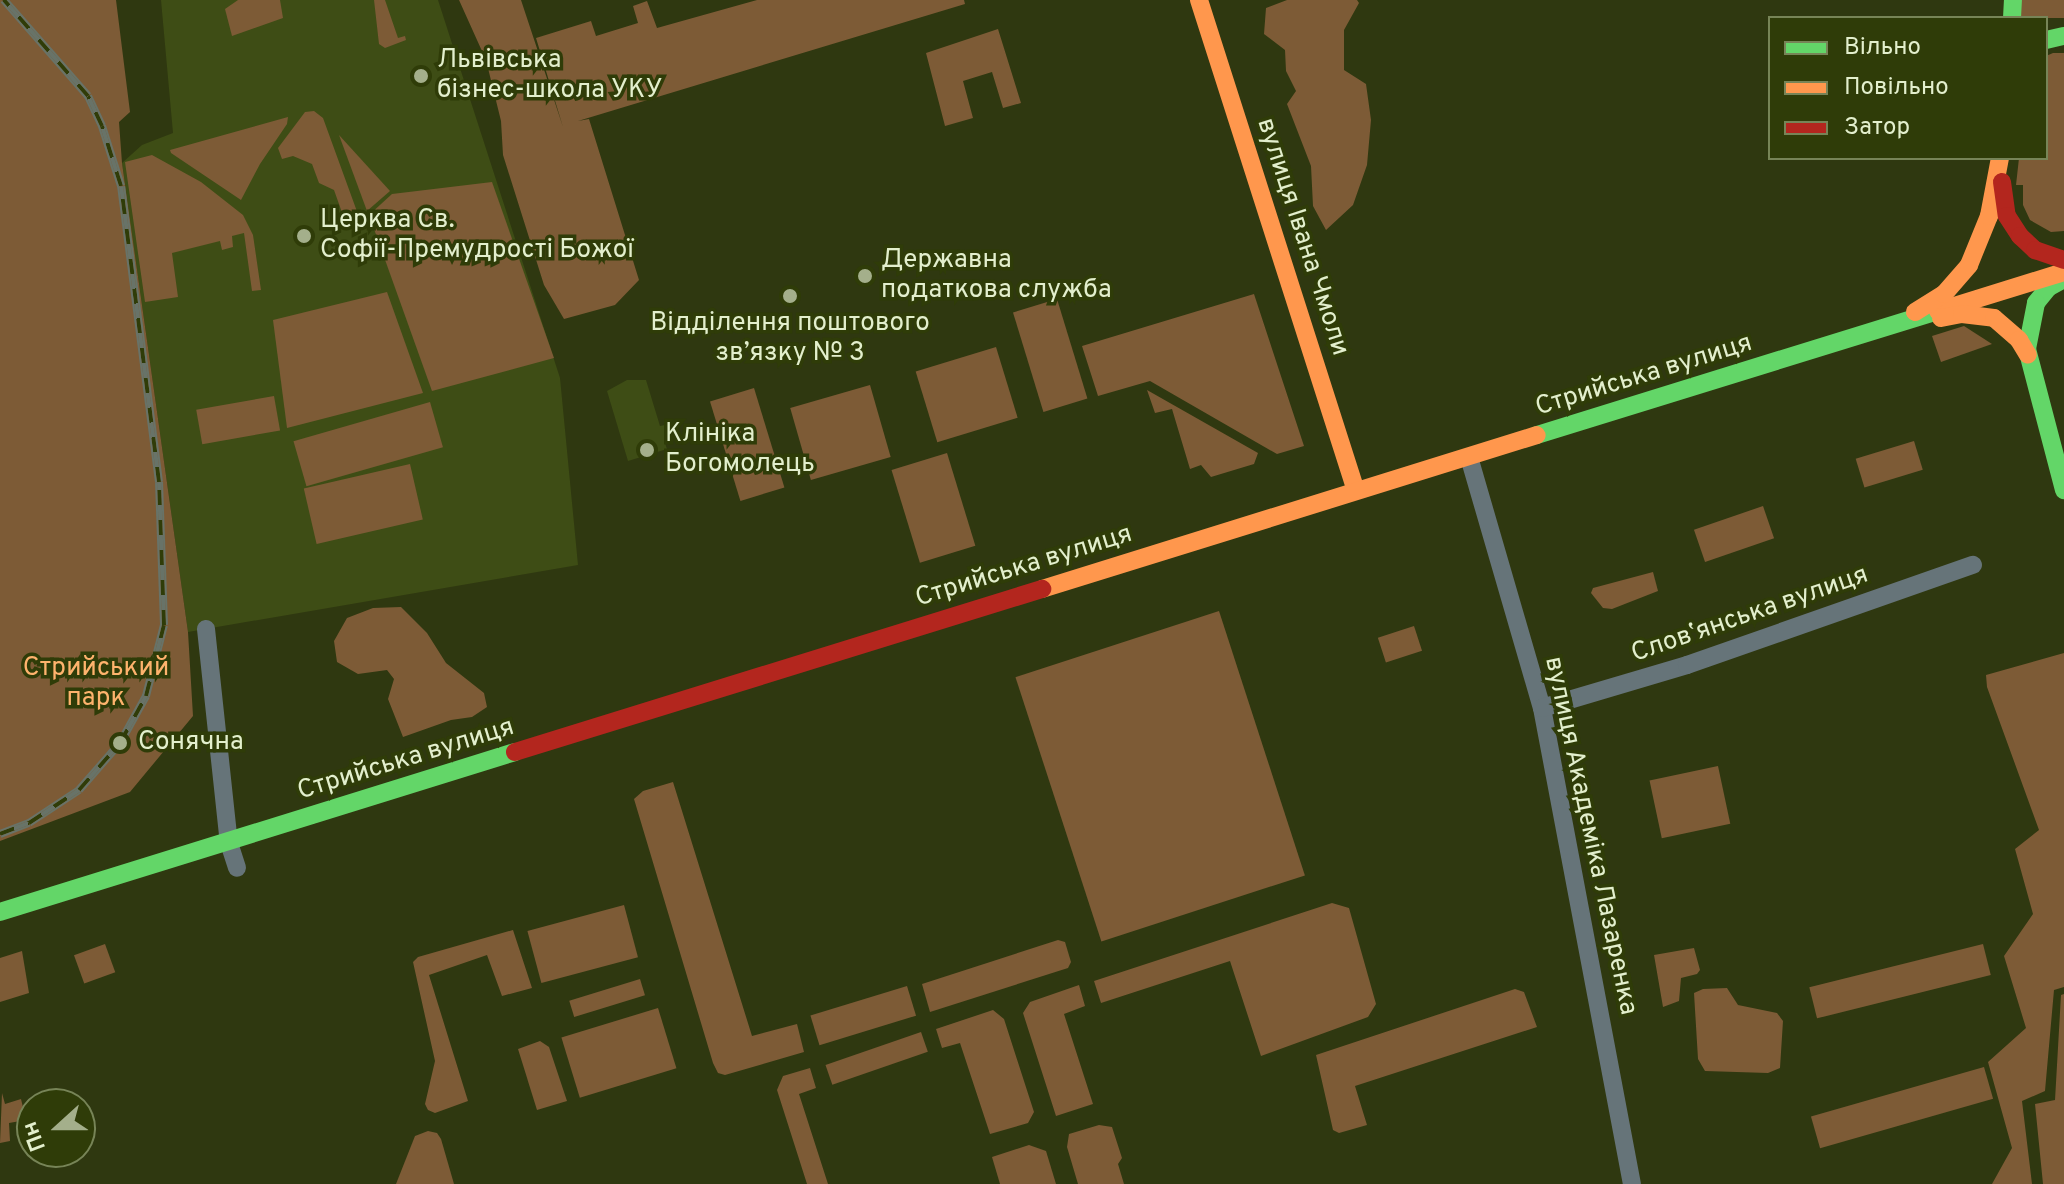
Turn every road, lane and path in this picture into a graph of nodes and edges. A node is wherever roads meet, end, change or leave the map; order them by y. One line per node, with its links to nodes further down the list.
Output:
1 (1199, 0): 13 (main road, вулиця Івана Чмоли)
2 (2000, 160): 4 (main road)
3 (2000, 160): 7 (main road)
4 (2064, 260)
5 (2064, 272): 7 (main road, Стрийська вулиця)
6 (2064, 279): 8 (main road)
7 (1889, 328): 8 (main road); 11 (main road, Стрийська вулиця)
8 (2028, 355): 9 (main road)
9 (2045, 417): 10 (main road); 12 (main road)
10 (2064, 451)
11 (1469, 457): 13 (main road, Стрийська вулиця); 16 (street, вулиця Академіка Лазаренка)
12 (2064, 490)
13 (1356, 491): 17 (main road, Стрийська вулиця)
14 (1973, 565): 16 (street, Словʼянська вулиця)
15 (206, 629): 17 (street)
16 (1542, 708): 20 (street, вулиця Академіка Лазаренка)
17 (229, 843): 18 (street); 19 (main road, Стрийська вулиця)
18 (237, 868)
19 (0, 912)
20 (1632, 1184)

